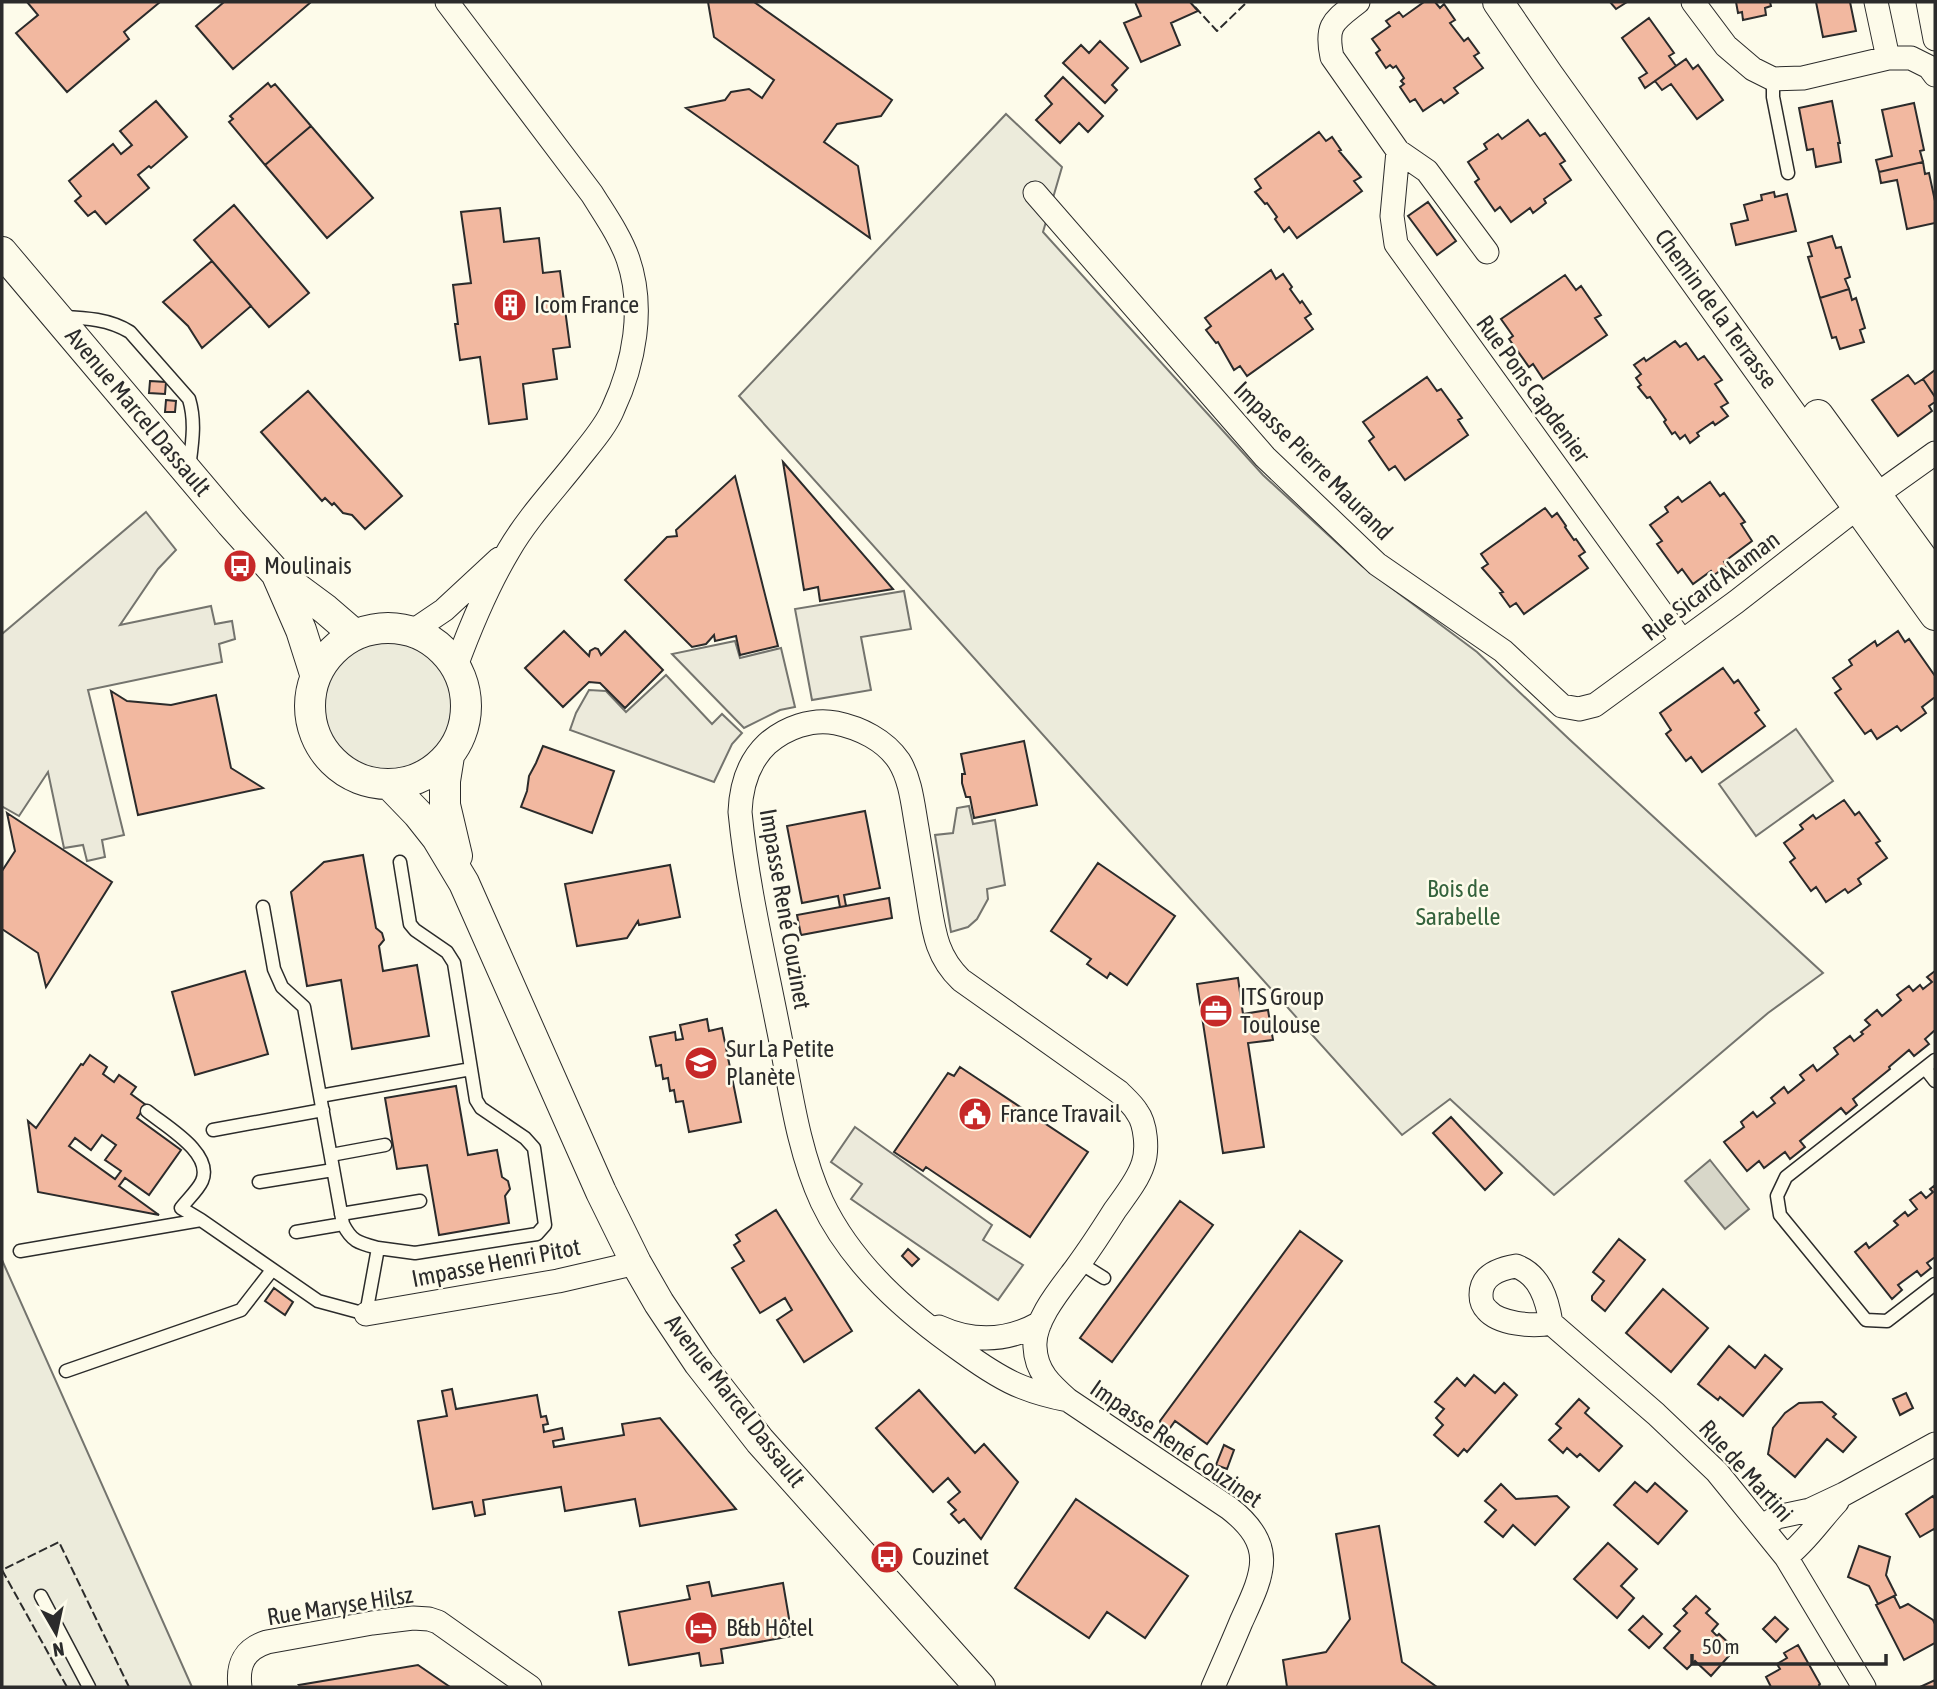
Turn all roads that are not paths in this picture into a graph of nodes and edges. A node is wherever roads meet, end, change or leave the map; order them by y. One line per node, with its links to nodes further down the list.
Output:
1 (447, 2): 21 (street)
2 (1358, 2): 12 (street)
3 (1498, 2): 20 (street, Chemin de la Terrasse)
4 (1521, 2): 20 (street, Chemin de la Terrasse)
5 (1693, 2): 11 (street)
6 (1876, 2): 9 (street)
7 (1928, 2): 8 (street)
8 (1935, 39)
9 (1888, 58): 10 (street); 11 (street)
10 (1935, 75)
11 (1773, 79): 13 (lane)
12 (1398, 151): 16 (street); 27 (street, Rue Pons Capdenier)
13 (1788, 173)
14 (1035, 193): 30 (street, Impasse Pierre Maurand)
15 (2, 252): 17 (street, Avenue Marcel Dassault)
16 (1487, 252)
17 (56, 316): 19 (street, Avenue Marcel Dassault); 19 (lane)
18 (1935, 453): 20 (street, Rue Sicard Alaman)
19 (188, 472): 22 (street, Avenue Marcel Dassault)
20 (1867, 501): 23 (street, Chemin de la Terrasse); 24 (street, Chemin de la Terrasse); 27 (street, Rue Sicard Alaman)
21 (509, 549): 25 (street); 28 (street)
22 (275, 572): 26 (street, Avenue Marcel Dassault); 29 (street, Avenue Marcel Dassault)
23 (1935, 576)
24 (1935, 615)
25 (413, 631): 26 (street, Avenue Marcel Dassault); 28 (street, Avenue Marcel Dassault)
26 (354, 634): 29 (street, Avenue Marcel Dassault)
27 (1682, 641): 30 (street, Rue Sicard Alaman)
28 (456, 666): 31 (street, Avenue Marcel Dassault)
29 (315, 674): 32 (street, Avenue Marcel Dassault)
30 (1595, 705)
31 (449, 756): 32 (street, Avenue Marcel Dassault); 34 (street, Avenue Marcel Dassault)
32 (390, 785): 34 (street, Avenue Marcel Dassault)
33 (400, 862): 37 (lane)
34 (464, 883): 53 (street, Avenue Marcel Dassault)
35 (263, 907): 39 (lane)
36 (1930, 1064): 38 (lane); 57 (lane)
37 (471, 1069): 39 (lane); 51 (lane)
38 (1935, 1081)
39 (320, 1096): 40 (lane)
40 (323, 1110): 42 (lane); 44 (lane)
41 (147, 1111): 49 (lane)
42 (213, 1130)
43 (385, 1145): 44 (lane)
44 (331, 1155): 45 (lane)
45 (333, 1170): 46 (lane); 48 (lane)
46 (259, 1182)
47 (420, 1201): 48 (lane)
48 (342, 1219): 50 (lane); 51 (lane)
49 (201, 1220): 52 (lane); 55 (lane)
50 (296, 1232)
51 (378, 1248): 59 (lane)
52 (20, 1251)
53 (636, 1263): 59 (street, Impasse Henri Pitot); 72 (street, Avenue Marcel Dassault)
54 (1080, 1263): 56 (lane); 58 (street, Impasse René Couzinet); 61 (street, Impasse René Couzinet)
55 (272, 1270): 59 (lane); 62 (lane)
56 (1104, 1278)
57 (1935, 1284)
58 (909, 1310): 61 (street, Impasse René Couzinet); 63 (street, Impasse René Couzinet)
59 (366, 1314)
60 (1550, 1322): 66 (street, Rue de Martini)
61 (1041, 1323): 63 (street, Impasse René Couzinet)
62 (66, 1371)
63 (1068, 1400): 73 (street, Impasse René Couzinet)
64 (1935, 1444): 65 (street)
65 (1844, 1494): 66 (street); 67 (street)
66 (1763, 1526): 67 (street, Rue de Martini)
67 (1786, 1557): 74 (street, Rue de Martini)
68 (41, 1596): 69 (lane)
69 (89, 1687)
70 (240, 1687): 71 (street, Rue Maryse Hilsz)
71 (530, 1687)
72 (980, 1687)
73 (1213, 1687)
74 (1864, 1687)

